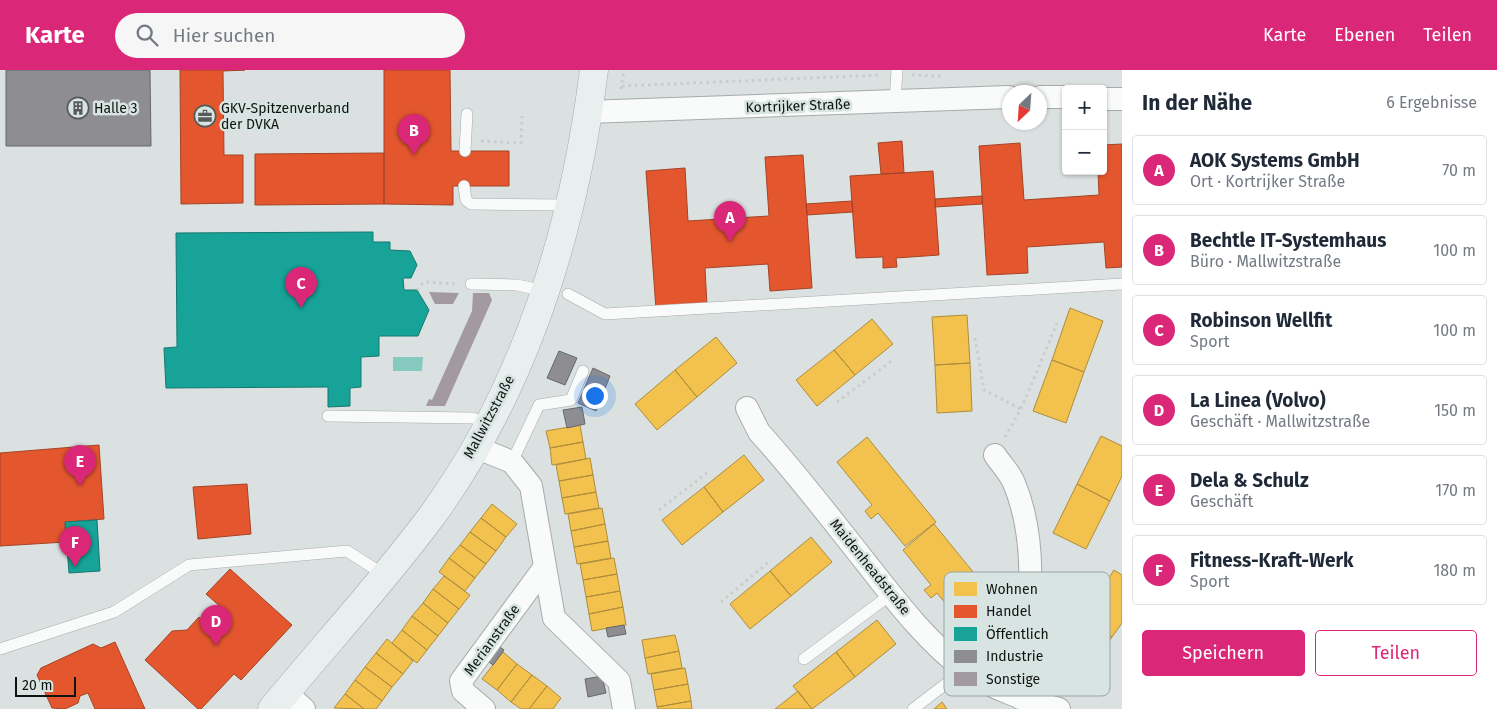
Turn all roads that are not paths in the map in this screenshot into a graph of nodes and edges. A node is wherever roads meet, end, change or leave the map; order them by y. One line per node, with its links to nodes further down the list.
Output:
1 (594, 70): 9 (street, Mallwitzstraße)
2 (897, 70): 8 (lane)
3 (1002, 97): 8 (street, Kortrijker Straße)
4 (1047, 97): 5 (street)
5 (1062, 97)
6 (1107, 98): 7 (street)
7 (1122, 99)
8 (896, 102): 9 (street, Kortrijker Straße)
9 (587, 112): 13 (street, Mallwitzstraße)
10 (467, 114): 11 (lane)
11 (466, 146)
12 (464, 186): 13 (lane)
13 (571, 205): 16 (street, Mallwitzstraße)
14 (471, 284): 16 (lane)
15 (1122, 284): 16 (lane)
16 (557, 292): 20 (street, Mallwitzstraße)
17 (583, 370): 22 (lane)
18 (747, 408): 26 (street, Maidenheadstraße)
19 (328, 416): 20 (lane)
20 (481, 435): 22 (street); 25 (street, Mallwitzstraße)
21 (995, 455): 24 (street)
22 (512, 462): 23 (street)
23 (544, 568): 34 (street, Merianstraße); 35 (street)
24 (1029, 572)
25 (386, 576): 27 (lane); 33 (street, Mallwitzstraße)
26 (890, 595): 28 (street, Maidenheadstraße); 29 (lane)
27 (0, 649)
28 (944, 651)
29 (804, 659)
30 (944, 685): 36 (lane)
31 (1016, 696): 32 (street, Maidenheadstraße)
32 (1020, 698): 37 (street, Maidenheadstraße)
33 (287, 704)
34 (484, 709)
35 (624, 709)
36 (913, 709)
37 (1059, 709)

